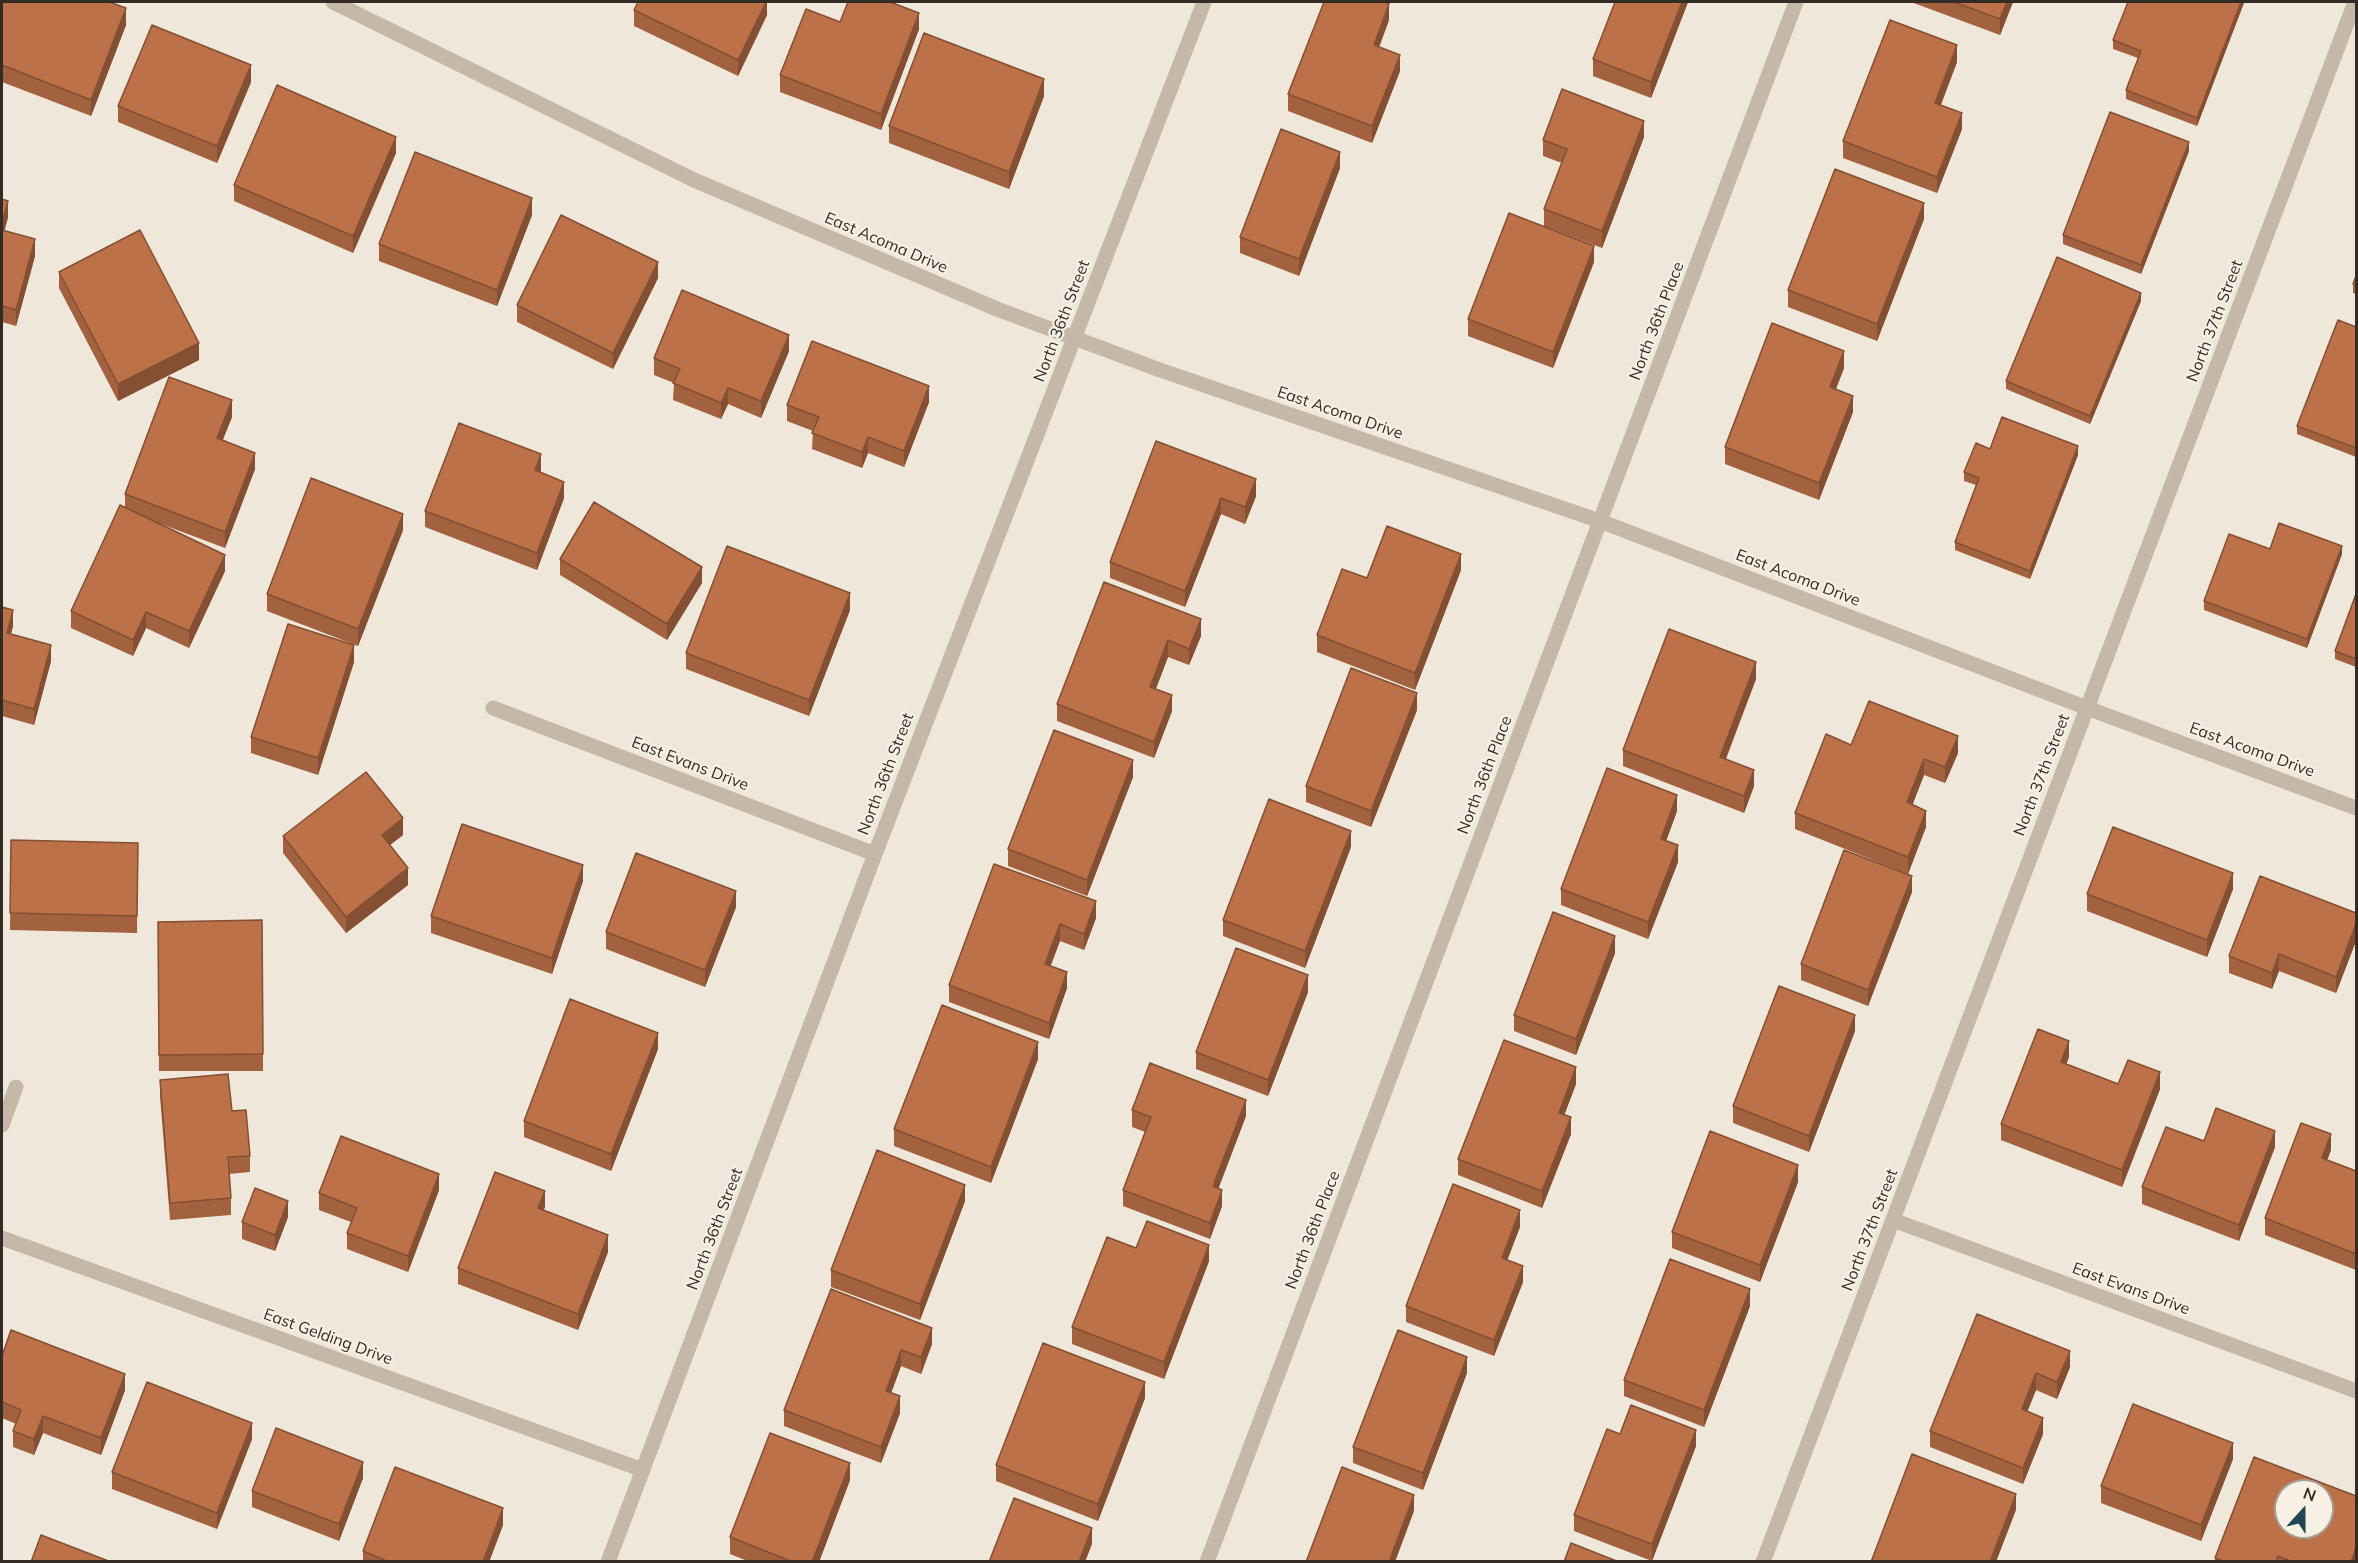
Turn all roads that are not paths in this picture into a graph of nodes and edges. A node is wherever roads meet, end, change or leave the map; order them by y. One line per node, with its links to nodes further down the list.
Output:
1 (333, 2): 5 (street, East Acoma Drive)
2 (1204, 2): 5 (street, North 36th Street)
3 (1796, 2): 6 (street, North 36th Place)
4 (2355, 2): 8 (street, North 37th Street)
5 (1075, 338): 6 (street, East Acoma Drive); 10 (street, North 36th Street)
6 (1600, 521): 8 (street, East Acoma Drive); 18 (street, North 36th Place)
7 (493, 708): 10 (street, East Evans Drive)
8 (2087, 708): 9 (street, East Acoma Drive); 13 (street, North 37th Street)
9 (2356, 808)
10 (875, 854): 16 (street, North 36th Street)
11 (16, 1087): 12 (street)
12 (2, 1125)
13 (1893, 1220): 15 (street, East Evans Drive); 19 (street, North 37th Street)
14 (2, 1238): 16 (street, East Gelding Drive)
15 (2356, 1391)
16 (643, 1470): 17 (street, North 36th Street)
17 (608, 1562)
18 (1207, 1562)
19 (1763, 1562)

